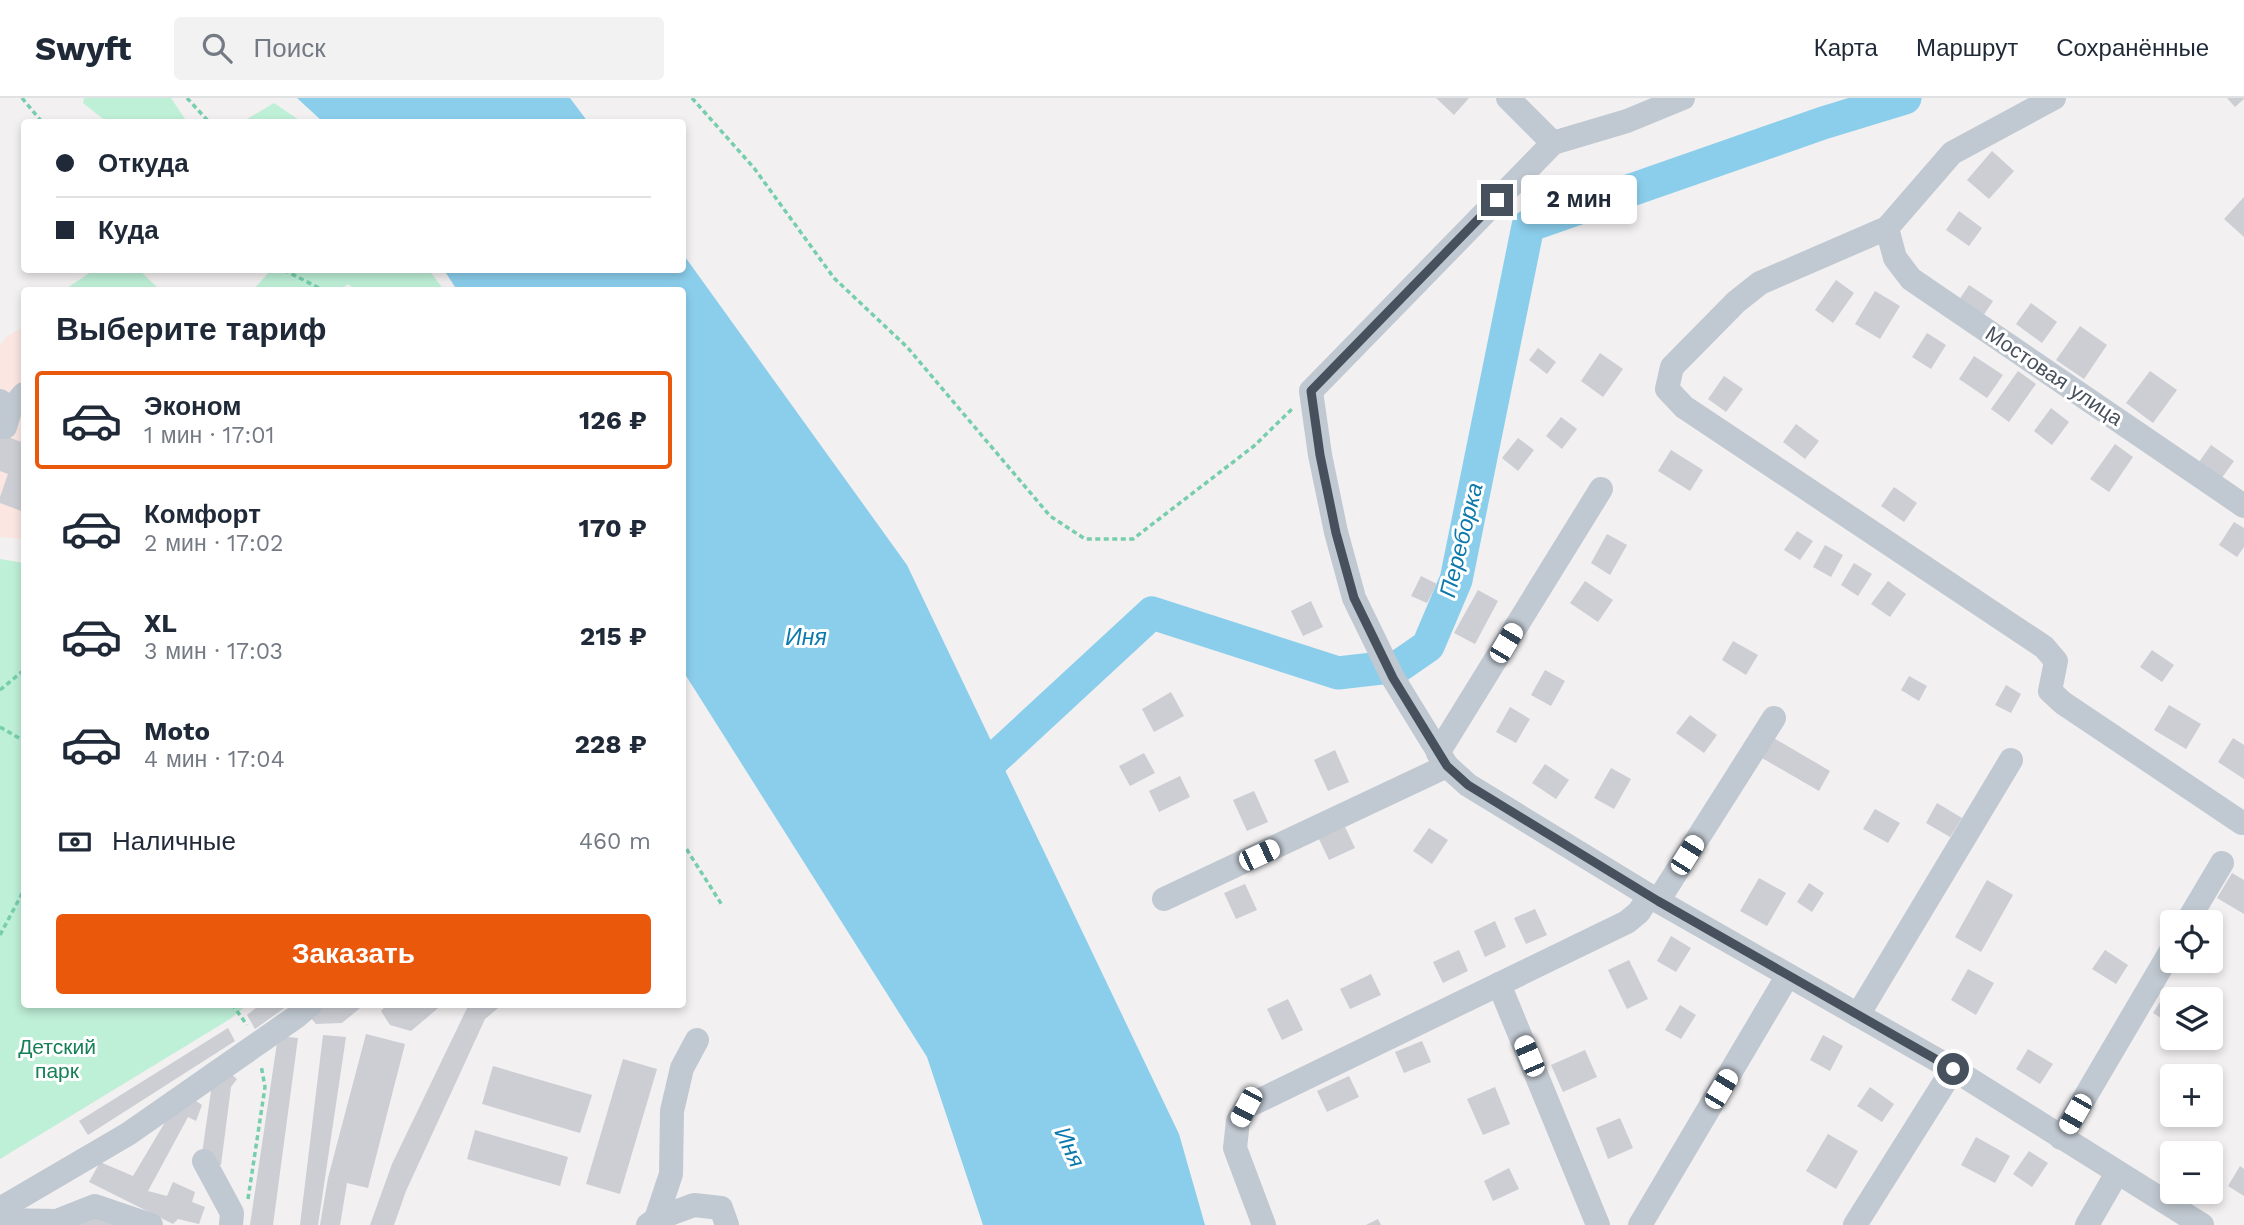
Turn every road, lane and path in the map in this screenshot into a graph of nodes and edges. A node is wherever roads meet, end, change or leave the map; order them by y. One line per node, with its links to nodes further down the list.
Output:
1 (23, 98): 7 (path)
2 (187, 98): 8 (path)
3 (692, 98): 13 (path)
4 (1508, 98): 9 (street)
5 (1683, 98): 9 (street)
6 (2054, 98): 10 (street)
7 (40, 119)
8 (206, 119)
9 (1553, 143): 13 (street)
10 (1887, 228): 15 (street, Мостовая улица); 23 (street)
11 (290, 273): 12 (path)
12 (317, 287)
13 (1311, 391): 21 (street)
14 (1601, 489): 21 (street)
15 (2244, 506)
16 (21, 672): 17 (path)
17 (0, 690)
18 (1774, 718): 28 (street)
19 (0, 727): 20 (path)
20 (21, 739)
21 (1443, 759): 27 (street); 28 (street)
22 (2011, 760): 37 (street)
23 (2242, 823)
24 (686, 848): 29 (path)
25 (2222, 863): 30 (street)
26 (21, 896): 31 (path)
27 (1164, 899)
28 (1653, 899): 33 (street); 34 (street)
29 (722, 905)
30 (2194, 910)
31 (0, 935)
32 (2160, 969): 41 (street)
33 (1788, 975): 37 (street); 54 (street)
34 (1499, 984): 52 (street); 53 (street)
35 (236, 1008): 39 (path)
36 (306, 1008): 39 (street)
37 (1858, 1015): 40 (street)
38 (697, 1040): 47 (street)
39 (257, 1044): 44 (path); 45 (street)
40 (1953, 1069): 41 (street); 55 (street)
41 (2061, 1138): 43 (street)
42 (204, 1161): 50 (street)
43 (2117, 1174): 56 (street); 57 (street)
44 (248, 1199)
45 (0, 1209)
46 (0, 1220): 48 (street)
47 (652, 1222): 51 (street)
48 (58, 1223): 49 (street)
49 (151, 1225)
50 (231, 1225)
51 (727, 1225)
52 (1264, 1225)
53 (1598, 1225)
54 (1640, 1225)
55 (1855, 1225)
56 (2087, 1225)
57 (2202, 1225)

